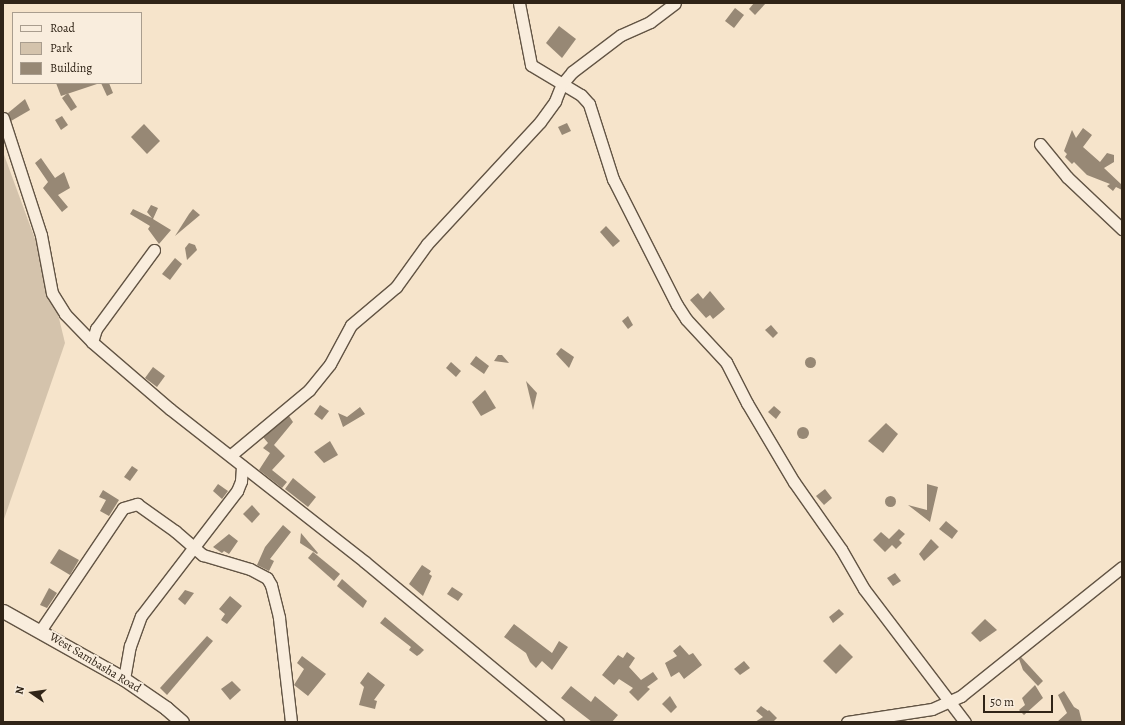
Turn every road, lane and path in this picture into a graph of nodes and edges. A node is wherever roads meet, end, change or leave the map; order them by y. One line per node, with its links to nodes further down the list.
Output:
1 (519, 3): 3 (street)
2 (675, 3): 3 (street)
3 (562, 84): 9 (street); 16 (street)
4 (3, 118): 8 (street)
5 (1040, 144): 6 (street)
6 (1122, 229)
7 (154, 250): 8 (street)
8 (92, 342): 9 (street)
9 (231, 455): 10 (street)
10 (242, 466): 11 (street); 19 (street)
11 (193, 548): 14 (street); 15 (street); 18 (street)
12 (1122, 566): 16 (street)
13 (3, 611): 14 (street, West Sambasha Road)
14 (40, 631): 15 (street, West Sambasha Road)
15 (124, 679): 17 (street, West Sambasha Road)
16 (951, 702): 20 (street); 21 (street)
17 (182, 722)
18 (291, 722)
19 (558, 722)
20 (847, 722)
21 (965, 722)

